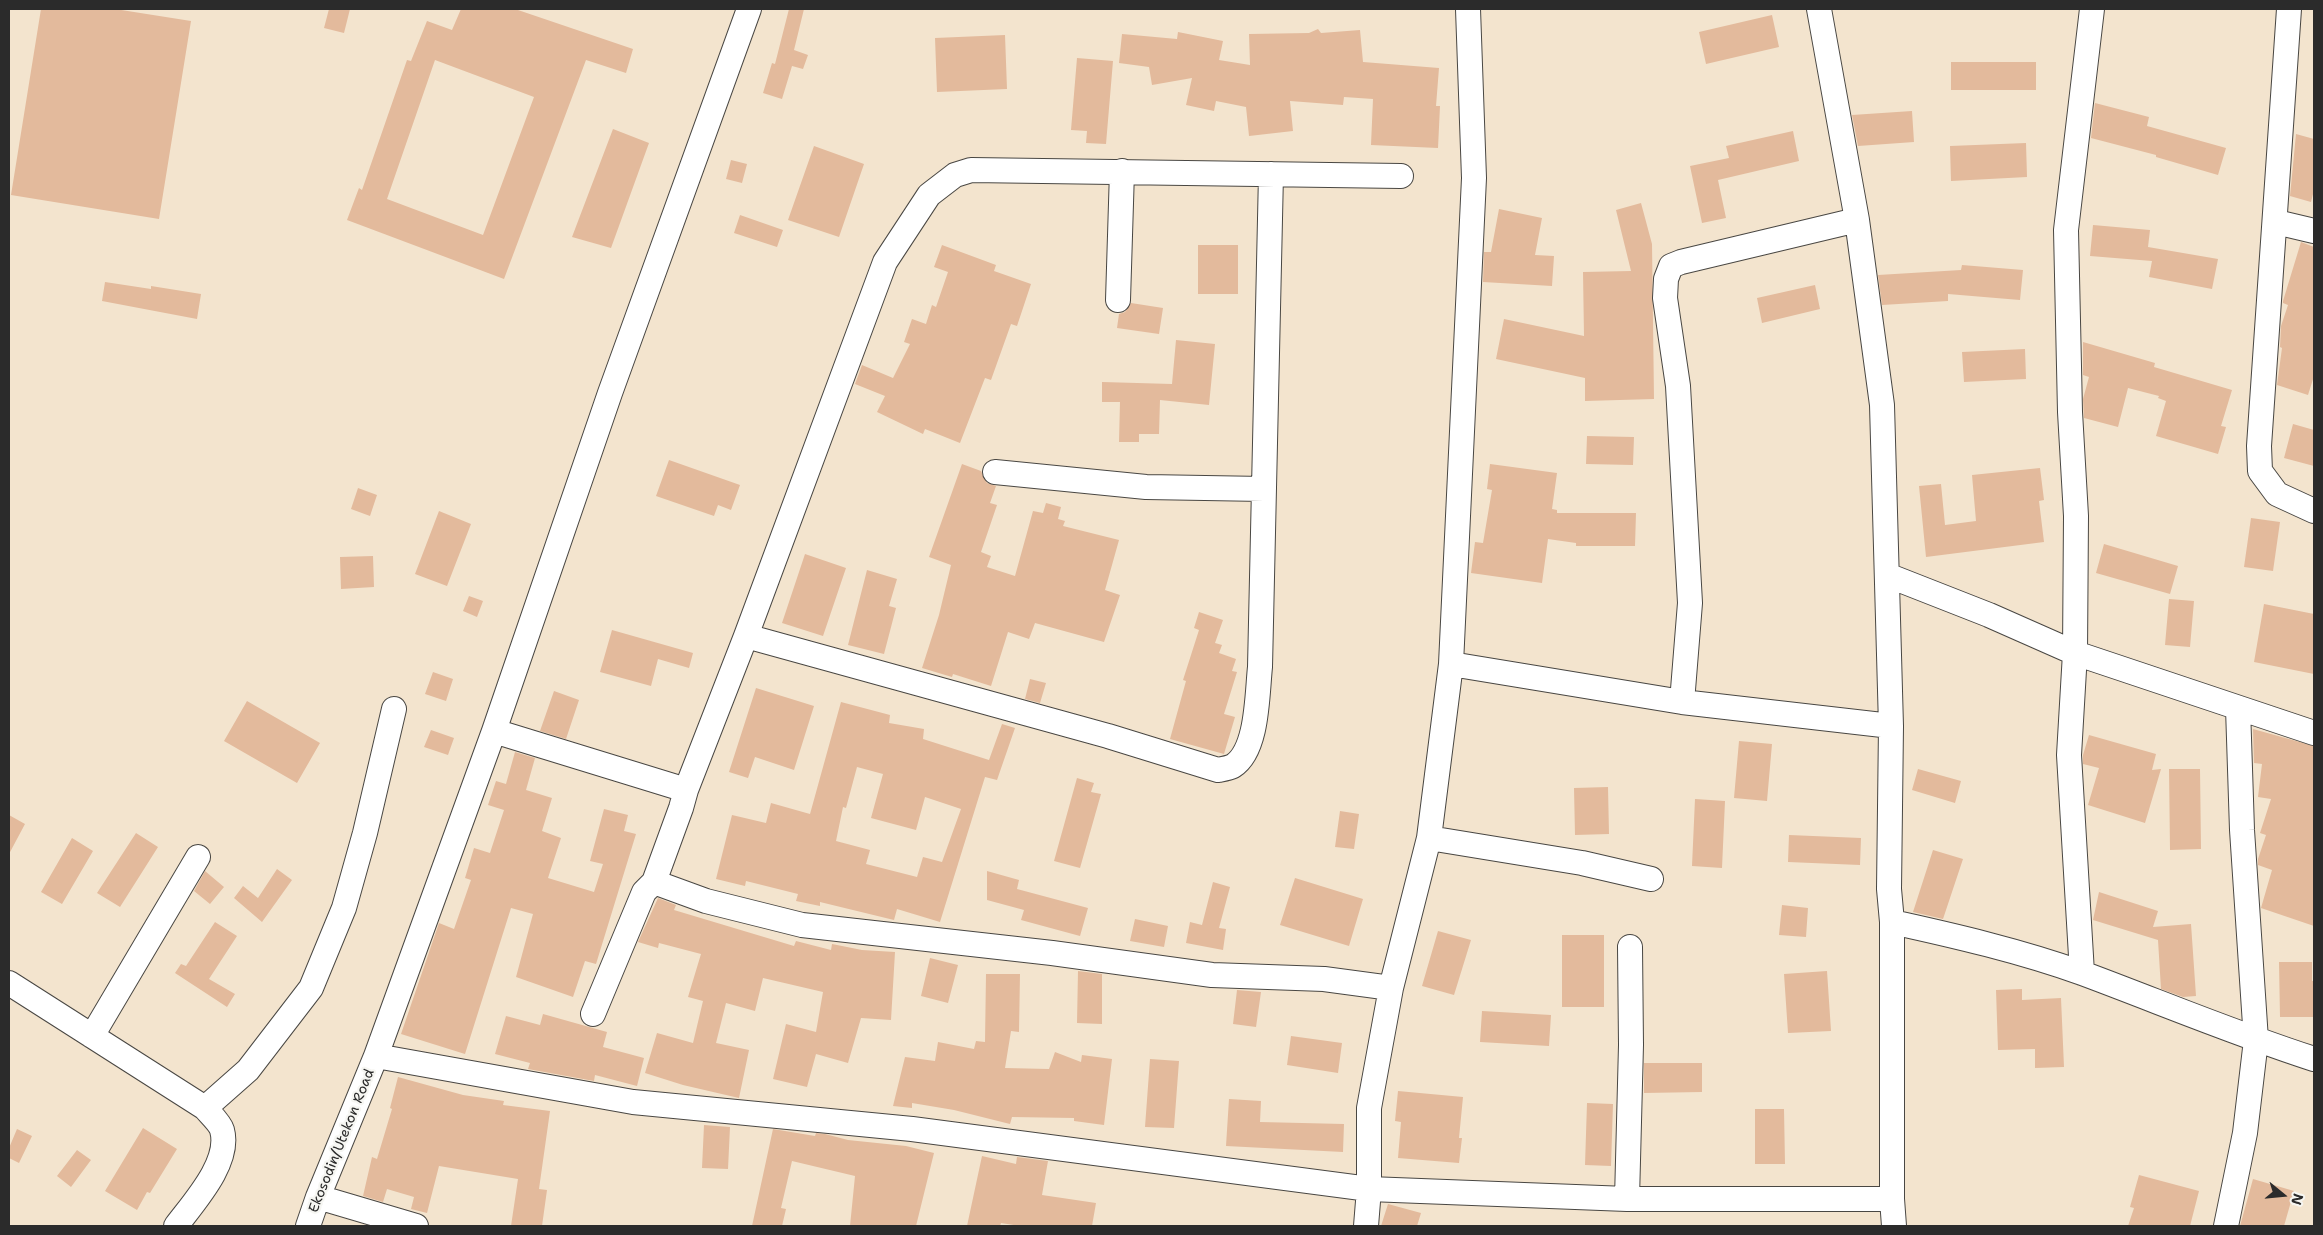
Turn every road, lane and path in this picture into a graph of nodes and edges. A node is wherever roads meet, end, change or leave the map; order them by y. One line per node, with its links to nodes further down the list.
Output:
1 (749, 9): 24 (street, Ekosodin/Utekon Road)
2 (1468, 9): 19 (street)
3 (1819, 9): 9 (street)
4 (2092, 9): 18 (street)
5 (2290, 9): 10 (street)
6 (1122, 171): 7 (street); 12 (street); 17 (street)
7 (1271, 174): 8 (street); 14 (street)
8 (1401, 176)
9 (1858, 220): 16 (street); 20 (street)
10 (2276, 222): 11 (street); 15 (street)
11 (2314, 231)
12 (1118, 300)
13 (995, 472): 14 (street)
14 (1264, 488): 17 (street)
15 (2314, 511)
16 (1886, 575): 18 (street); 23 (street)
17 (746, 636): 26 (street)
18 (2075, 653): 21 (street); 33 (street)
19 (1451, 664): 20 (street); 27 (street)
20 (1682, 702): 23 (street)
21 (2238, 708): 25 (street); 38 (street)
22 (394, 709): 41 (street)
23 (1890, 726): 31 (street)
24 (494, 731): 26 (street); 39 (street, Ekosodin/Utekon Road)
25 (2314, 732)
26 (686, 790): 30 (street)
27 (1429, 838): 29 (street); 35 (street)
28 (198, 857): 37 (street)
29 (1651, 879)
30 (654, 882): 35 (street); 36 (street)
31 (1892, 922): 33 (street); 44 (street)
32 (1630, 948): 45 (street)
33 (2082, 973): 38 (street)
34 (9, 983): 37 (street)
35 (1391, 988): 42 (street)
36 (593, 1014)
37 (92, 1036): 41 (street)
38 (2256, 1040): 40 (street); 51 (street)
39 (376, 1056): 42 (street); 43 (street, Ekosodin/Utekon Road)
40 (2314, 1059)
41 (205, 1108): 46 (street)
42 (1369, 1189): 45 (street); 49 (street)
43 (318, 1197): 47 (street, Ekosodin/Utekon Road); 48 (street)
44 (1892, 1198): 45 (street); 50 (street)
45 (1627, 1200)
46 (176, 1226)
47 (308, 1226)
48 (416, 1226)
49 (1366, 1226)
50 (1894, 1226)
51 (2226, 1226)

